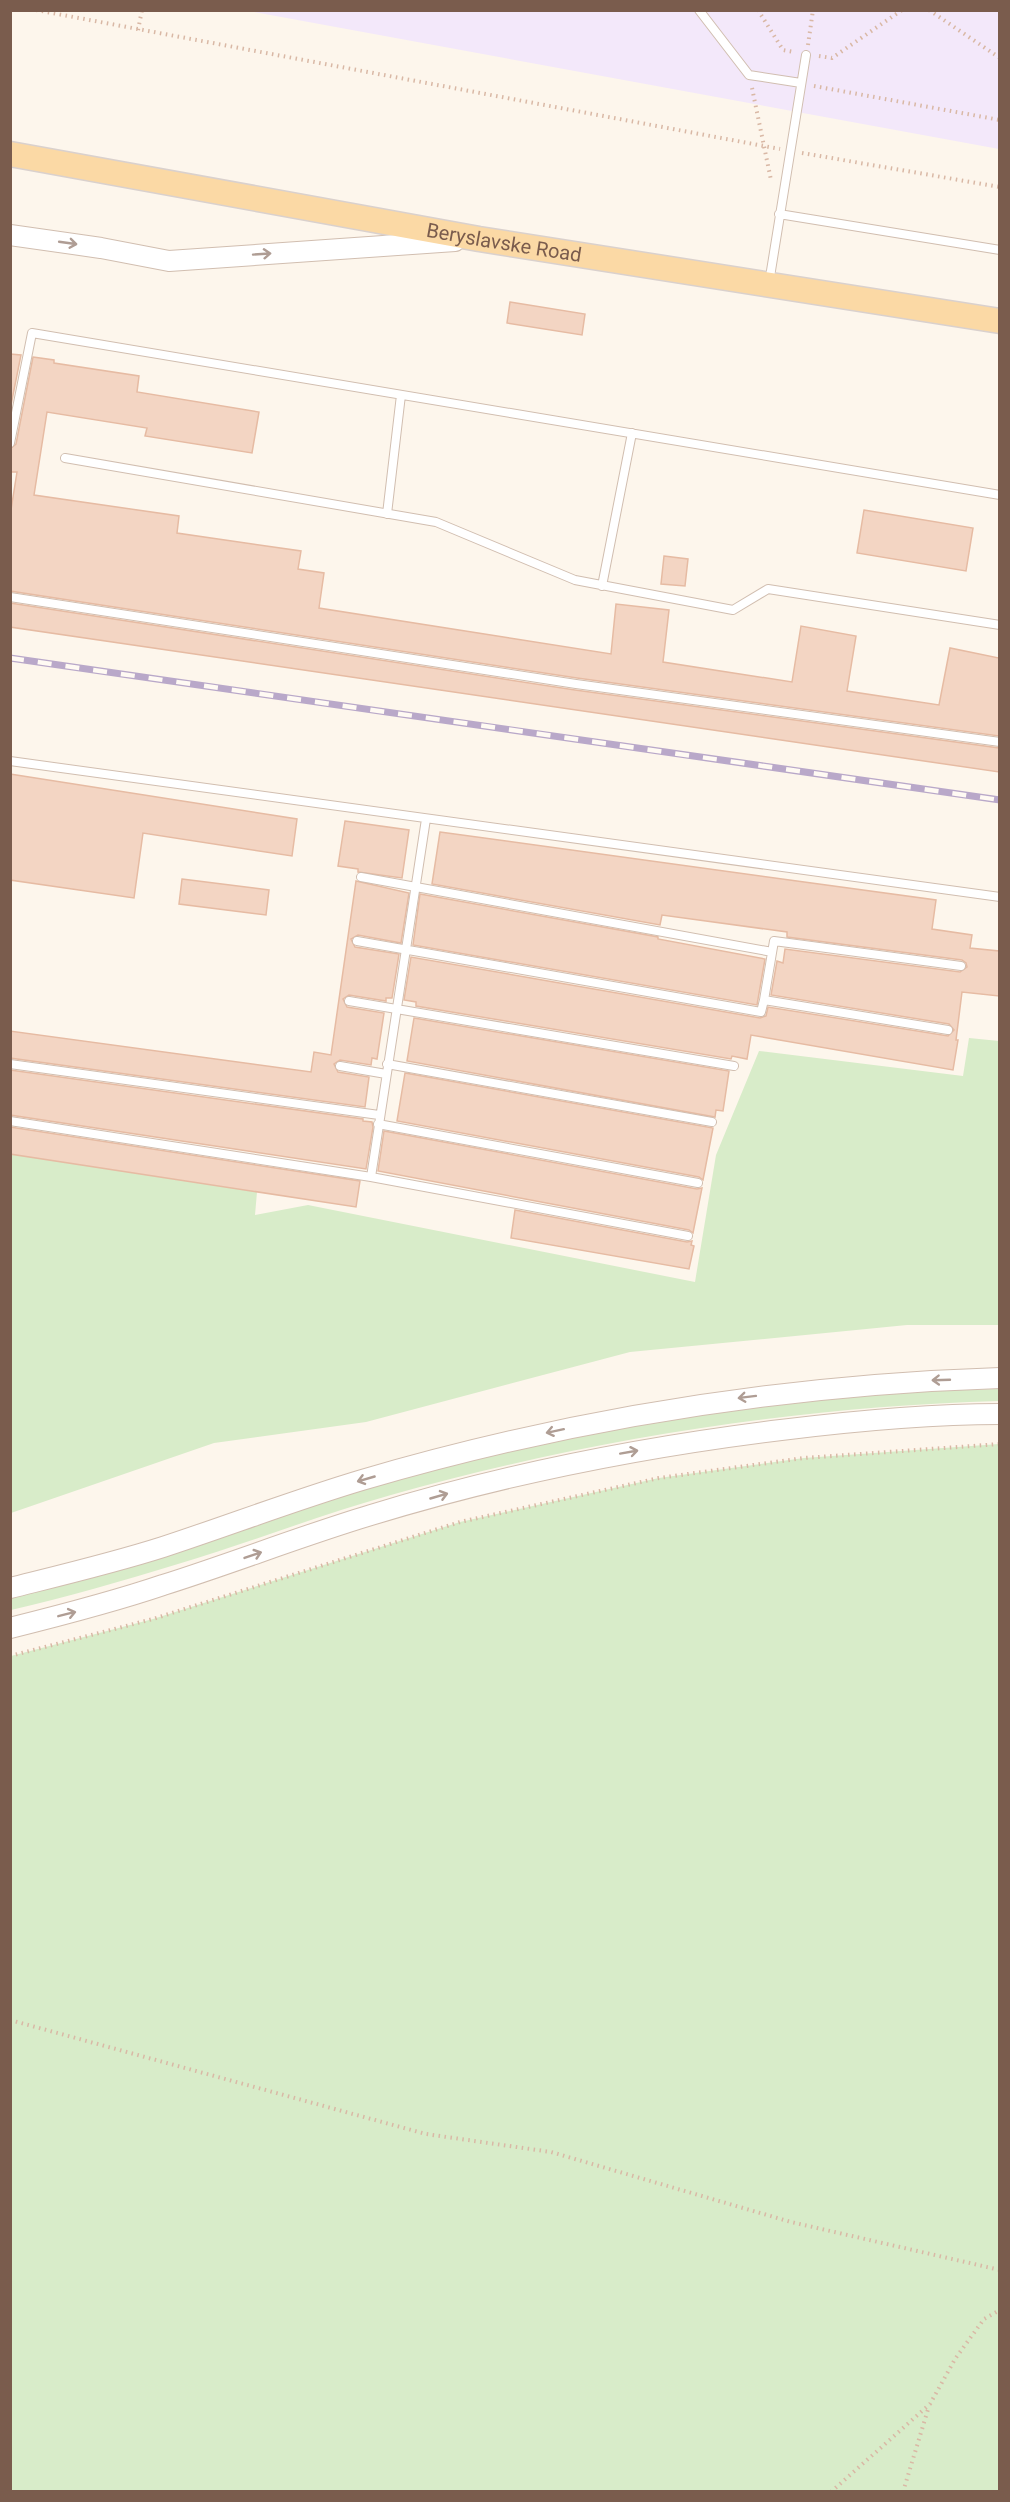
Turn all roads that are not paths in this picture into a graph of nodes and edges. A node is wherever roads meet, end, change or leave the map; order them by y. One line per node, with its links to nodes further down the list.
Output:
1 (699, 10): 3 (lane)
2 (806, 55): 3 (lane)
3 (801, 83): 5 (lane)
4 (10, 154): 7 (main road, Beryslavske Road)
5 (779, 214): 8 (lane); 9 (lane)
6 (10, 235): 7 (street, one-way to 7)
7 (479, 239): 9 (main road, Beryslavske Road)
8 (999, 250)
9 (769, 285): 10 (main road, Beryslavske Road)
10 (999, 321)
11 (401, 395): 12 (lane); 13 (lane); 16 (lane)
12 (632, 433): 15 (lane); 17 (lane)
13 (10, 442)
14 (65, 458): 16 (lane)
15 (999, 495)
16 (387, 514): 17 (lane)
17 (602, 586): 19 (lane)
18 (10, 597): 20 (lane)
19 (999, 625)
20 (999, 742)
21 (10, 761): 22 (lane)
22 (426, 819): 24 (lane); 25 (lane)
23 (361, 877): 24 (lane)
24 (415, 887): 27 (lane); 28 (lane)
25 (999, 897)
26 (357, 941): 27 (lane)
27 (405, 949): 30 (lane); 32 (lane)
28 (772, 952): 29 (lane); 30 (lane)
29 (961, 966)
30 (764, 1000): 33 (lane)
31 (350, 1001): 32 (lane)
32 (396, 1008): 35 (lane); 37 (lane)
33 (948, 1030)
34 (10, 1064): 39 (lane)
35 (387, 1064): 38 (lane); 41 (lane)
36 (340, 1066): 38 (lane)
37 (734, 1066)
38 (386, 1074): 39 (lane)
39 (379, 1115): 42 (lane)
40 (10, 1121): 43 (lane)
41 (712, 1122)
42 (378, 1124): 43 (lane); 44 (lane)
43 (371, 1177): 45 (lane)
44 (698, 1183)
45 (687, 1236)
46 (999, 1378): 48 (street, one-way to 48)
47 (999, 1414): 49 (street, one-way to 47)
48 (10, 1588)
49 (10, 1628)

